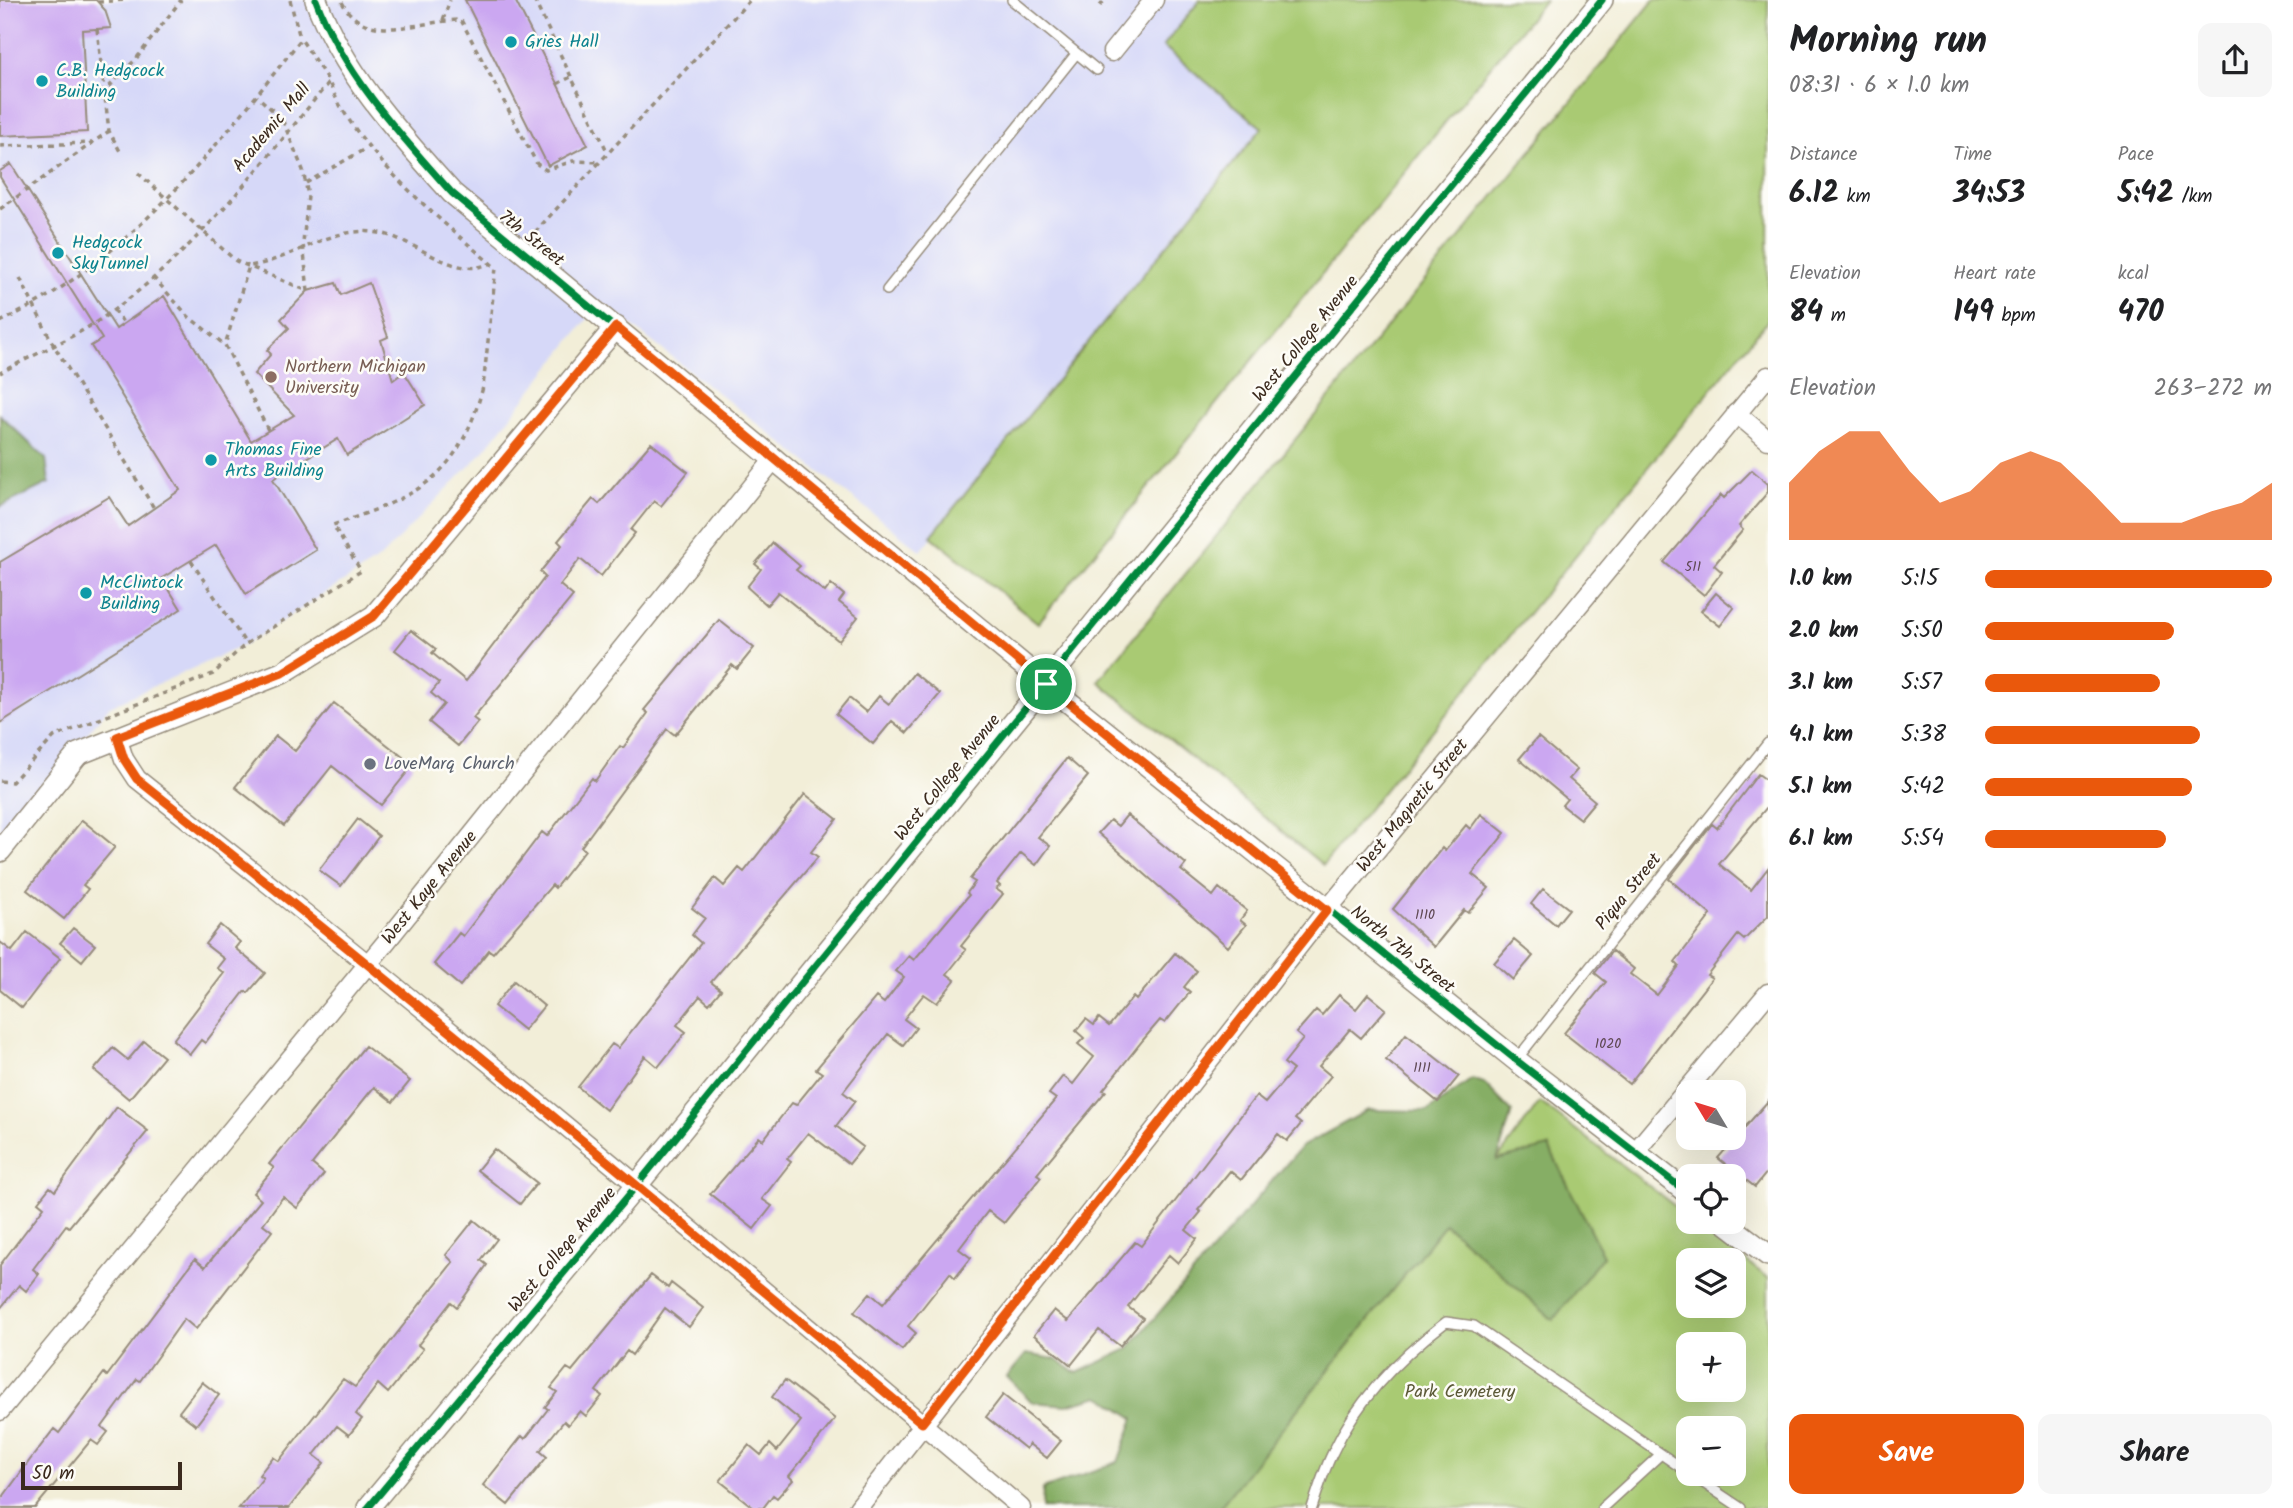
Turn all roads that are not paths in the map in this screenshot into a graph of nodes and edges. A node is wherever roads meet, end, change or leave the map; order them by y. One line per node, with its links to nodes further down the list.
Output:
1 (316, 0): 9 (street, 7th Street)
2 (1012, 0): 6 (lane)
3 (1154, 0): 5 (street)
4 (1602, 0): 14 (street, West College Avenue)
5 (1112, 52)
6 (1076, 54): 7 (lane); 8 (lane)
7 (1097, 70)
8 (887, 290)
9 (616, 327): 13 (street, 7th Street); 15 (street)
10 (1768, 376): 11 (street, West Magnetic Street)
11 (1736, 414): 12 (street); 18 (street, West Magnetic Street)
12 (1768, 440)
13 (775, 458): 14 (street, North 7th Street); 19 (street, West Kaye Avenue)
14 (1046, 684): 18 (street, North 7th Street); 24 (street, West College Avenue)
15 (117, 737): 17 (street); 19 (street)
16 (1768, 743): 21 (lane, Piqua Street)
17 (0, 851)
18 (1327, 910): 21 (street, North 7th Street); 28 (street, West Magnetic Street)
19 (369, 963): 24 (street); 27 (street, West Kaye Avenue)
20 (1768, 993): 22 (street)
21 (1516, 1060): 22 (street, North 7th Street)
22 (1635, 1152): 23 (street, North 7th Street)
23 (1676, 1184)
24 (637, 1185): 28 (street); 32 (street, West College Avenue)
25 (1741, 1234): 26 (street)
26 (1768, 1255)
27 (0, 1411)
28 (922, 1423): 33 (street, West Magnetic Street); 34 (street)
29 (1661, 1454): 30 (lane); 35 (lane); 36 (lane)
30 (1676, 1464)
31 (1708, 1486): 37 (lane)
32 (368, 1508)
33 (858, 1508)
34 (1021, 1508)
35 (1312, 1508)
36 (1602, 1508)
37 (1741, 1508)

